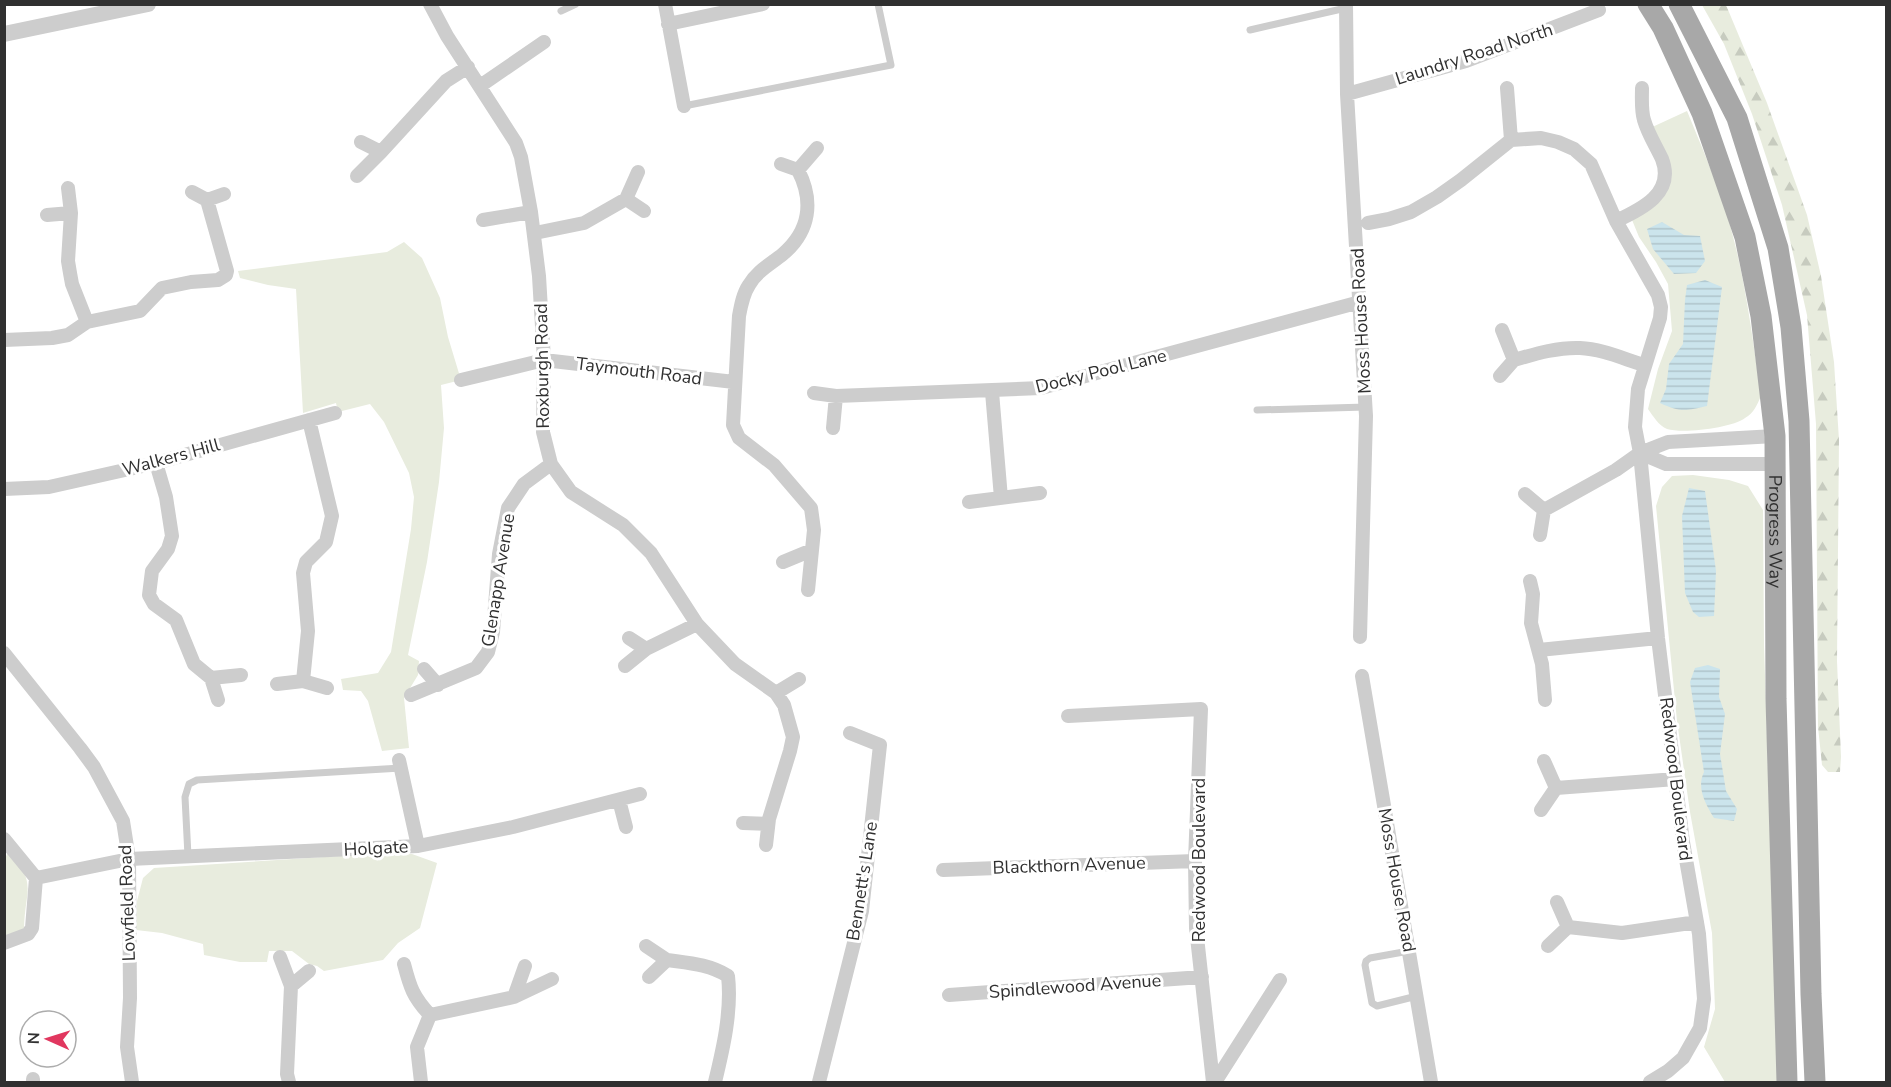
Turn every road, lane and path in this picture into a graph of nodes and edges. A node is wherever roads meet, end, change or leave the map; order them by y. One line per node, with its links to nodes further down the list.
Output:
1 (148, 4): 14 (street)
2 (430, 4): 16 (street, Roxburgh Road)
3 (576, 4): 11 (lane)
4 (665, 4): 12 (street)
5 (763, 4): 12 (street)
6 (878, 4): 21 (lane)
7 (1648, 4): 63 (main road, Progress Way)
8 (1679, 4): 43 (main road, Progress Way)
9 (1346, 6): 13 (lane); 20 (street, Moss House Road)
10 (1599, 10): 20 (street, Laundry Road North)
11 (561, 12)
12 (668, 24): 21 (street)
13 (1250, 30)
14 (4, 34)
15 (544, 42): 17 (street)
16 (468, 67): 17 (street, Roxburgh Road); 25 (street)
17 (480, 86): 37 (street, Roxburgh Road)
18 (1506, 88): 22 (street)
19 (1642, 88): 40 (street)
20 (1347, 94): 44 (street, Moss House Road)
21 (684, 106)
22 (1511, 140): 40 (street, Redwood Boulevard); 41 (street)
23 (361, 142): 25 (street)
24 (817, 148): 27 (street)
25 (381, 152): 29 (street)
26 (781, 164): 27 (street)
27 (798, 171): 53 (street)
28 (638, 172): 33 (street)
29 (357, 176)
30 (68, 188): 36 (street)
31 (192, 192): 34 (street)
32 (224, 194): 34 (street)
33 (626, 199): 35 (street); 42 (street)
34 (207, 200): 45 (street)
35 (644, 211)
36 (71, 213): 38 (street); 45 (street)
37 (531, 213): 39 (street); 42 (street, Roxburgh Road)
38 (47, 215)
39 (483, 220)
40 (1616, 221): 50 (street, Redwood Boulevard)
41 (1368, 223)
42 (535, 233): 48 (street, Roxburgh Road)
43 (1785, 287): 63 (main road); 66 (main road, Progress Way)
44 (1360, 302): 54 (street, Docky Pool Lane); 57 (street, Moss House Road)
45 (87, 322): 47 (street)
46 (1502, 330): 49 (street)
47 (4, 340)
48 (544, 360): 52 (street, Taymouth Road); 53 (street, Taymouth Road); 65 (street, Roxburgh Road)
49 (1514, 360): 50 (street); 51 (street)
50 (1644, 365): 62 (street, Redwood Boulevard)
51 (1500, 376)
52 (460, 380)
53 (734, 382): 74 (street)
54 (992, 392): 56 (street, Docky Pool Lane); 70 (street)
55 (814, 393): 56 (street, Docky Pool Lane)
56 (836, 396): 61 (street)
57 (1366, 407): 58 (lane); 79 (street, Moss House Road)
58 (1257, 410)
59 (335, 413): 60 (street, Walkers Hill)
60 (309, 420): 64 (street, Walkers Hill); 91 (street)
61 (834, 428)
62 (1640, 453): 63 (street); 63 (street); 72 (street); 81 (street, Redwood Boulevard)
63 (1773, 454): 66 (main road); 149 (main road, Progress Way)
64 (156, 463): 67 (street, Walkers Hill); 89 (street)
65 (551, 464): 78 (street, Roxburgh Road); 93 (street, Glenapp Avenue)
66 (1799, 477): 140 (main road, Progress Way)
67 (4, 489)
68 (1040, 493): 70 (street)
69 (1525, 494): 72 (street)
70 (1001, 498): 71 (street)
71 (969, 502)
72 (1544, 510): 73 (street)
73 (1540, 535)
74 (812, 550): 75 (street); 77 (street)
75 (783, 561)
76 (1530, 581): 83 (street)
77 (808, 590)
78 (697, 624): 82 (street); 95 (street, Roxburgh Road)
79 (1360, 637)
80 (628, 638): 82 (street)
81 (1658, 638): 83 (street); 103 (street, Redwood Boulevard)
82 (646, 649): 85 (street)
83 (1539, 650): 98 (street)
84 (4, 653): 115 (street, Lowfield Road)
85 (626, 666)
86 (424, 669): 93 (street)
87 (241, 675): 89 (street)
88 (1362, 676): 125 (street, Moss House Road)
89 (212, 678): 97 (street)
90 (799, 679): 95 (street)
91 (303, 681): 92 (street); 94 (street)
92 (277, 684)
93 (438, 685): 96 (street, Glenapp Avenue)
94 (327, 688)
95 (776, 693): 109 (street)
96 (411, 695)
97 (218, 700)
98 (1545, 700)
99 (1068, 716): 116 (street, Redwood Boulevard)
100 (850, 734): 145 (street, Bennett's Lane)
101 (1544, 761): 104 (street)
102 (400, 764): 113 (street); 114 (lane)
103 (1676, 779): 104 (street); 120 (street, Redwood Boulevard)
104 (1556, 788): 107 (street)
105 (640, 794): 106 (street, Holgate)
106 (619, 800): 110 (street); 113 (street, Holgate)
107 (1541, 810)
108 (743, 823): 109 (street)
109 (768, 824): 112 (street)
110 (626, 827)
111 (4, 839): 118 (street)
112 (766, 845)
113 (418, 846): 114 (street, Holgate)
114 (188, 856): 115 (street, Holgate)
115 (129, 859): 118 (street, Holgate); 141 (street, Lowfield Road)
116 (1195, 861): 117 (street, Blackthorn Avenue); 132 (street, Redwood Boulevard)
117 (943, 870)
118 (36, 878): 122 (street)
119 (1557, 902): 121 (street)
120 (1697, 922): 121 (street); 148 (street, Redwood Boulevard)
121 (1568, 927): 124 (street)
122 (4, 943)
123 (646, 946): 127 (street)
124 (1548, 946)
125 (1409, 951): 137 (street, Moss House Road); 137 (lane)
126 (280, 957): 135 (street)
127 (667, 960): 131 (street); 144 (street)
128 (404, 964): 139 (street)
129 (525, 966): 138 (street)
130 (309, 971): 135 (street)
131 (649, 977)
132 (1202, 977): 136 (street, Spindlewood Avenue); 146 (street, Redwood Boulevard)
133 (552, 979): 138 (street)
134 (1280, 981): 146 (street)
135 (291, 986): 142 (street)
136 (949, 995)
137 (1416, 996): 147 (street, Moss House Road)
138 (514, 997): 139 (street)
139 (430, 1015): 143 (street)
140 (1814, 1049): 150 (main road, Progress Way); 151 (main road)
141 (132, 1083)
142 (289, 1083)
143 (421, 1083)
144 (715, 1083)
145 (819, 1083)
146 (1214, 1083)
147 (1431, 1083)
148 (1650, 1083)
149 (1787, 1083)
150 (1815, 1083)
151 (1828, 1083)

